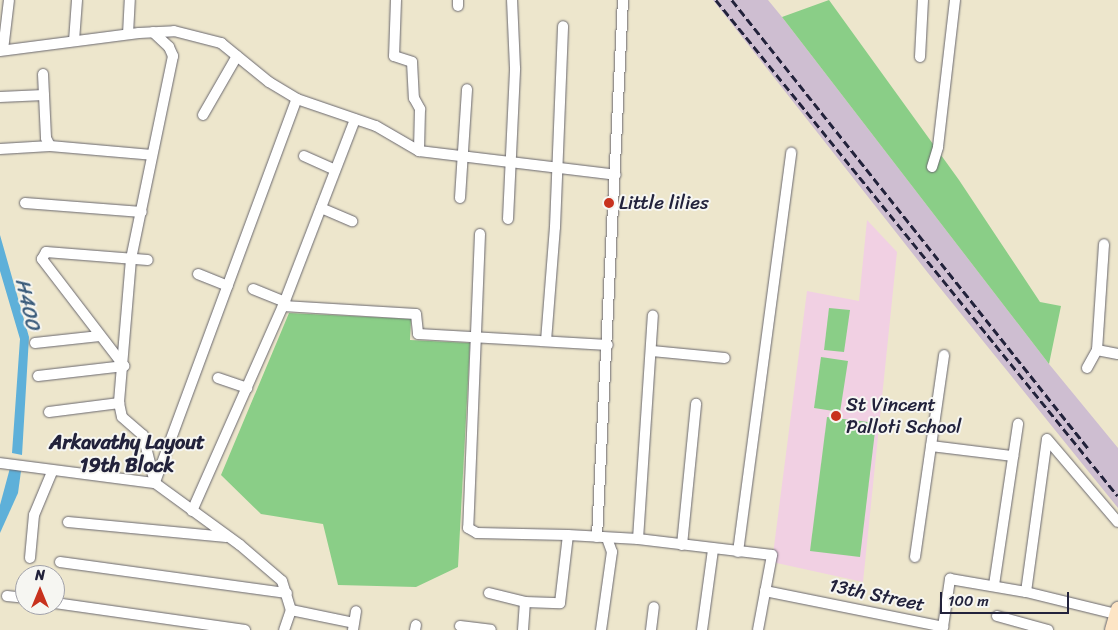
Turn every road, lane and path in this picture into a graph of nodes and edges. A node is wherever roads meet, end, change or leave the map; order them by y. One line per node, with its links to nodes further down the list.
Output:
1 (9, 0): 13 (street)
2 (77, 0): 12 (street)
3 (130, 0): 11 (street)
4 (396, 0): 25 (street)
5 (512, 0): 30 (street)
6 (623, 0): 34 (street)
7 (923, 0): 15 (street)
8 (955, 0): 32 (street)
9 (563, 26): 31 (street)
10 (153, 32): 11 (street); 14 (street); 27 (street)
11 (128, 34): 12 (street)
12 (74, 41): 13 (street)
13 (2, 50)
14 (237, 56): 20 (street); 21 (street)
15 (920, 57)
16 (43, 74): 18 (street)
17 (467, 89): 29 (street)
18 (44, 95): 19 (street); 23 (street)
19 (0, 97)
20 (297, 98): 22 (street); 46 (street)
21 (203, 115)
22 (355, 119): 25 (street); 33 (street)
23 (50, 146): 24 (street); 27 (street)
24 (0, 149)
25 (419, 151): 29 (street)
26 (791, 153): 83 (street)
27 (152, 155): 38 (street)
28 (304, 156): 33 (street)
29 (464, 157): 30 (street); 35 (street)
30 (509, 163): 31 (street); 39 (street)
31 (558, 168): 34 (street); 52 (street)
32 (932, 168)
33 (335, 170): 37 (street)
34 (616, 175): 54 (street)
35 (460, 198)
36 (25, 203): 38 (street)
37 (321, 208): 40 (street); 48 (street)
38 (142, 212): 43 (street)
39 (508, 219)
40 (352, 221)
41 (480, 234): 51 (street)
42 (1104, 244): 55 (street)
43 (132, 259): 44 (street); 50 (street); 60 (street)
44 (148, 260)
45 (198, 274): 46 (street)
46 (228, 286): 73 (street)
47 (253, 289): 48 (street)
48 (284, 304): 51 (street); 64 (street)
49 (653, 316): 56 (street)
50 (100, 336): 53 (street); 60 (street)
51 (478, 337): 52 (street); 77 (street)
52 (546, 341): 54 (street)
53 (35, 343)
54 (608, 345): 79 (street)
55 (1097, 350): 57 (street); 61 (street)
56 (652, 351): 59 (street); 80 (street)
57 (1118, 354)
58 (944, 355): 69 (street)
59 (725, 358)
60 (124, 366): 62 (street); 65 (street)
61 (1088, 368)
62 (38, 376)
63 (218, 378): 64 (street)
64 (247, 388): 74 (street)
65 (119, 403): 67 (street); 73 (street)
66 (696, 404): 81 (street)
67 (49, 412)
68 (1018, 424): 70 (street)
69 (931, 446): 70 (street); 84 (street)
70 (1014, 456): 87 (street)
71 (3, 464): 72 (street)
72 (52, 472): 73 (street); 85 (street)
73 (155, 483): 74 (street)
74 (192, 511): 78 (street)
75 (68, 522): 78 (street)
76 (1118, 522): 89 (street)
77 (568, 534): 79 (street); 94 (street)
78 (227, 537): 90 (street)
79 (602, 537): 80 (street); 108 (street)
80 (638, 539): 81 (street)
81 (682, 545): 82 (street)
82 (713, 550): 83 (street); 110 (street)
83 (738, 552): 88 (street)
84 (915, 557)
85 (30, 558)
86 (60, 562): 90 (street)
87 (994, 585): 88 (street, 13th Street); 89 (street, 13th Street)
88 (765, 590): 111 (street)
89 (1026, 592): 99 (street, 13th Street)
90 (286, 593): 97 (street)
91 (489, 593): 94 (street)
92 (7, 596): 93 (street)
93 (15, 597)
94 (525, 602): 107 (street)
95 (65, 604): 104 (street)
96 (654, 607): 109 (street)
97 (291, 610): 103 (street); 105 (street)
98 (356, 611): 103 (street)
99 (1117, 612): 113 (street)
100 (997, 616): 102 (street)
101 (460, 626): 106 (street)
102 (1020, 626): 112 (street)
103 (353, 627)
104 (245, 630)
105 (284, 630)
106 (491, 630)
107 (523, 630)
108 (601, 630)
109 (651, 630)
110 (702, 630)
111 (758, 630)
112 (1048, 630)
113 (1112, 630)

